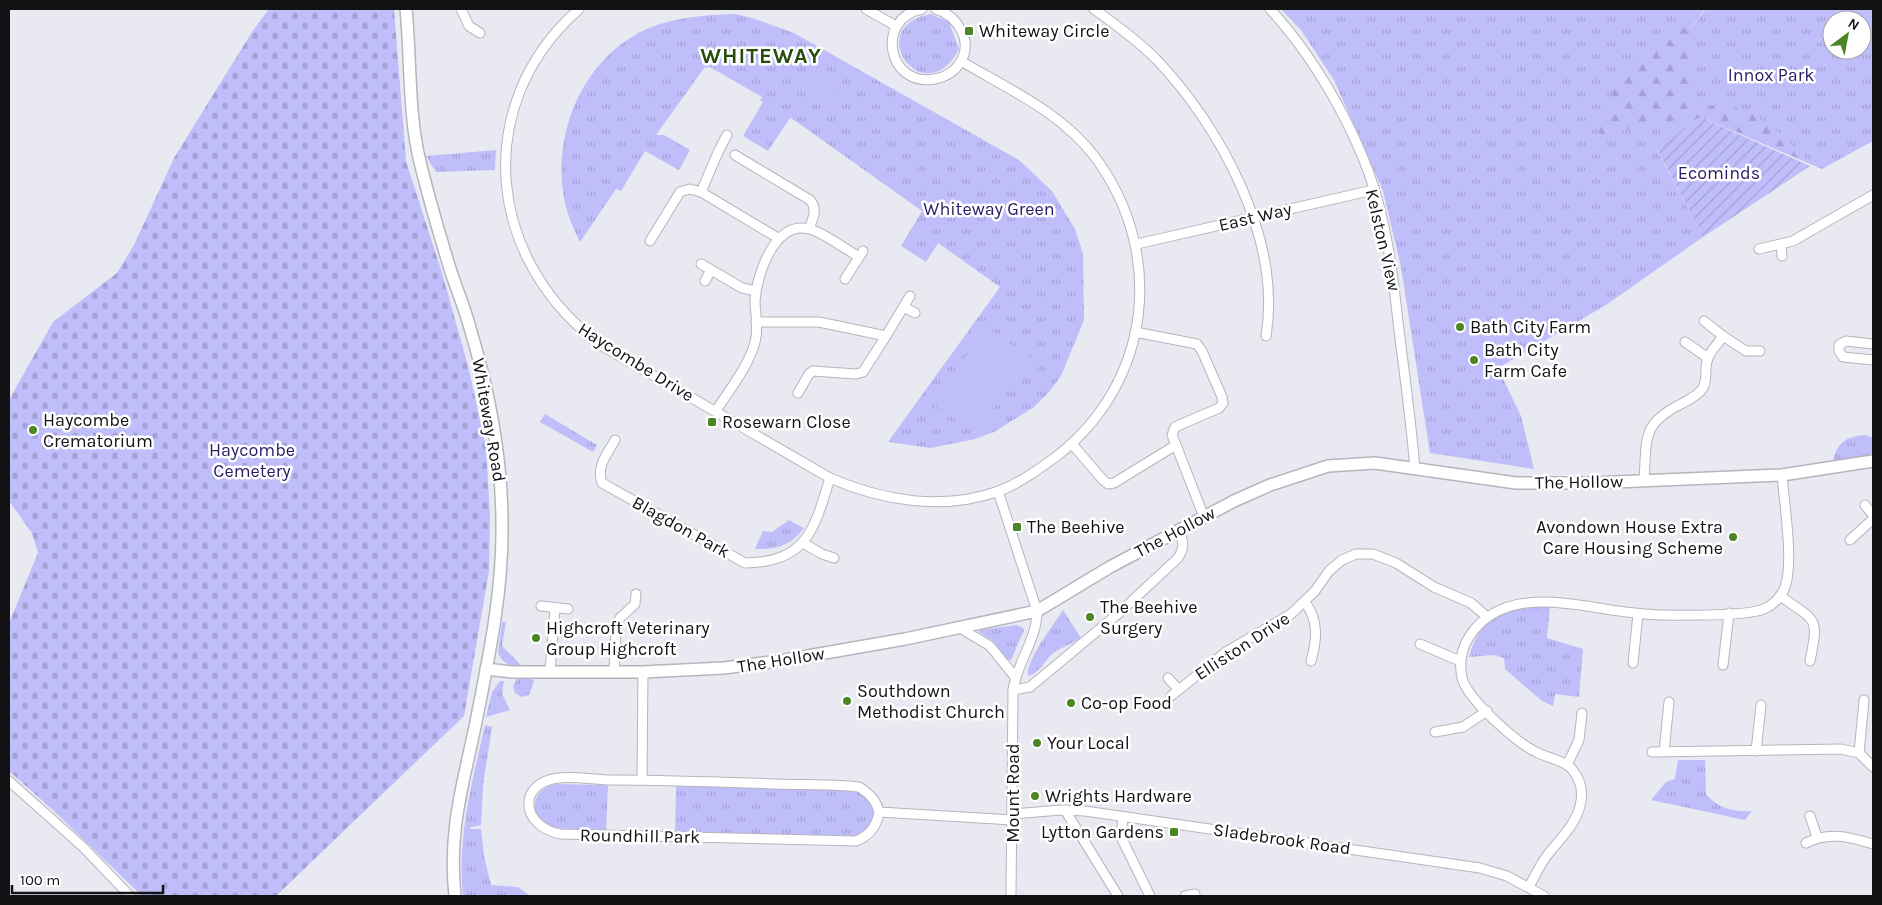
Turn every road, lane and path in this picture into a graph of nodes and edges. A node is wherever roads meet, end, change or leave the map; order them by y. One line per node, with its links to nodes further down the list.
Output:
1 (406, 9): 81 (street, Whiteway Road)
2 (461, 9): 11 (street)
3 (579, 9): 46 (street, Haycombe Drive)
4 (866, 9): 10 (street)
5 (922, 9): 10 (street)
6 (936, 9): 9 (street)
7 (1094, 9): 18 (street)
8 (1270, 9): 15 (street, Kelston View)
9 (948, 11): 12 (street)
10 (896, 26): 12 (street)
11 (480, 34)
12 (960, 62): 22 (street, Haycombe Drive)
13 (727, 135): 16 (street)
14 (736, 155): 19 (street)
15 (1373, 190): 18 (street, East Way); 51 (street, Kelston View)
16 (701, 192): 20 (street); 21 (street)
17 (1873, 195): 23 (street)
18 (1253, 218): 22 (street, East Way); 38 (street)
19 (809, 228): 20 (street); 28 (street)
20 (778, 238): 30 (street)
21 (650, 241)
22 (1136, 244): 36 (street, Haycombe Drive)
23 (1780, 245): 24 (street); 25 (street)
24 (1758, 249)
25 (1782, 256)
26 (701, 264): 27 (street)
27 (711, 270): 29 (street); 30 (street)
28 (845, 279)
29 (705, 281)
30 (756, 291): 35 (street)
31 (910, 296): 32 (street)
32 (904, 307): 33 (street); 37 (street)
33 (916, 313)
34 (1704, 321): 39 (street)
35 (756, 322): 37 (street); 46 (street)
36 (1136, 332): 48 (street, Haycombe Drive); 49 (street)
37 (886, 336): 45 (street)
38 (1266, 336)
39 (1723, 336): 42 (street); 43 (street)
40 (1685, 342): 43 (street)
41 (1873, 344): 44 (street)
42 (1760, 350)
43 (1708, 358): 54 (street)
44 (1873, 360)
45 (798, 393)
46 (716, 411): 53 (street, Haycombe Drive)
47 (615, 440): 62 (street, Blagdon Park)
48 (1072, 444): 49 (street); 55 (street, Haycombe Drive)
49 (1176, 445): 58 (street)
50 (1873, 461): 52 (street, The Hollow)
51 (1415, 469): 54 (street, The Hollow); 58 (street, The Hollow)
52 (1782, 475): 54 (street, The Hollow); 65 (street)
53 (830, 478): 55 (street, Haycombe Drive); 62 (street, Blagdon Park)
54 (1644, 480)
55 (998, 491): 70 (street)
56 (1865, 505): 57 (street)
57 (1873, 515)
58 (1204, 517): 60 (street, The Hollow)
59 (1873, 519): 61 (street)
60 (1178, 530): 70 (street, The Hollow); 88 (street)
61 (1850, 540)
62 (803, 543): 63 (street)
63 (834, 558)
64 (636, 594): 83 (street)
65 (1780, 596): 71 (street); 78 (street)
66 (1305, 602): 73 (street, Elliston Drive); 76 (street, Elliston Drive); 87 (street, Elliston Drive)
67 (541, 606): 68 (street)
68 (555, 608): 69 (street); 82 (street)
69 (568, 609)
70 (1037, 611): 74 (street, The Hollow); 85 (street, Mount Road)
71 (1729, 613): 72 (street); 80 (street)
72 (1638, 614): 73 (street); 79 (street)
73 (1486, 616): 77 (street)
74 (960, 628): 84 (street, The Hollow); 85 (street)
75 (1420, 644): 77 (street)
76 (1311, 661)
77 (1460, 661): 93 (street)
78 (1810, 661)
79 (1633, 663)
80 (1723, 665)
81 (486, 669): 82 (street, The Hollow); 115 (street, Whiteway Road)
82 (550, 671): 83 (street, The Hollow)
83 (614, 671): 84 (street, The Hollow)
84 (643, 672): 102 (street)
85 (1015, 677): 88 (street, Mount Road)
86 (1168, 678): 87 (street, Elliston Drive)
87 (1178, 689): 89 (street, Elliston Drive)
88 (1013, 690): 107 (street, Mount Road)
89 (1171, 696)
90 (1864, 700): 99 (street)
91 (1669, 702): 98 (street)
92 (1761, 705): 96 (street)
93 (1487, 711): 95 (street); 100 (street)
94 (1582, 713): 100 (street)
95 (1435, 732)
96 (1756, 751): 98 (street); 99 (street)
97 (1652, 752): 98 (street)
98 (1664, 752)
99 (1859, 753): 101 (street)
100 (1567, 765): 112 (street)
101 (1873, 768)
102 (642, 780): 105 (street, Roundhill Park); 105 (street, Roundhill Park)
103 (9, 781): 114 (street)
104 (1065, 810): 107 (street, Sladebrook Road); 108 (street, Sladebrook Road); 117 (street)
105 (879, 812): 107 (street)
106 (1810, 816): 109 (street)
107 (1013, 817): 116 (street, Mount Road)
108 (1123, 817): 112 (street, Sladebrook Road); 118 (street)
109 (1817, 837): 110 (street); 111 (street)
110 (1806, 843)
111 (1873, 844)
112 (1529, 887): 120 (street, Sladebrook Road)
113 (1195, 894): 119 (street)
114 (130, 896)
115 (455, 896)
116 (1011, 896)
117 (1118, 896)
118 (1150, 896)
119 (1186, 896)
120 (1544, 896)

